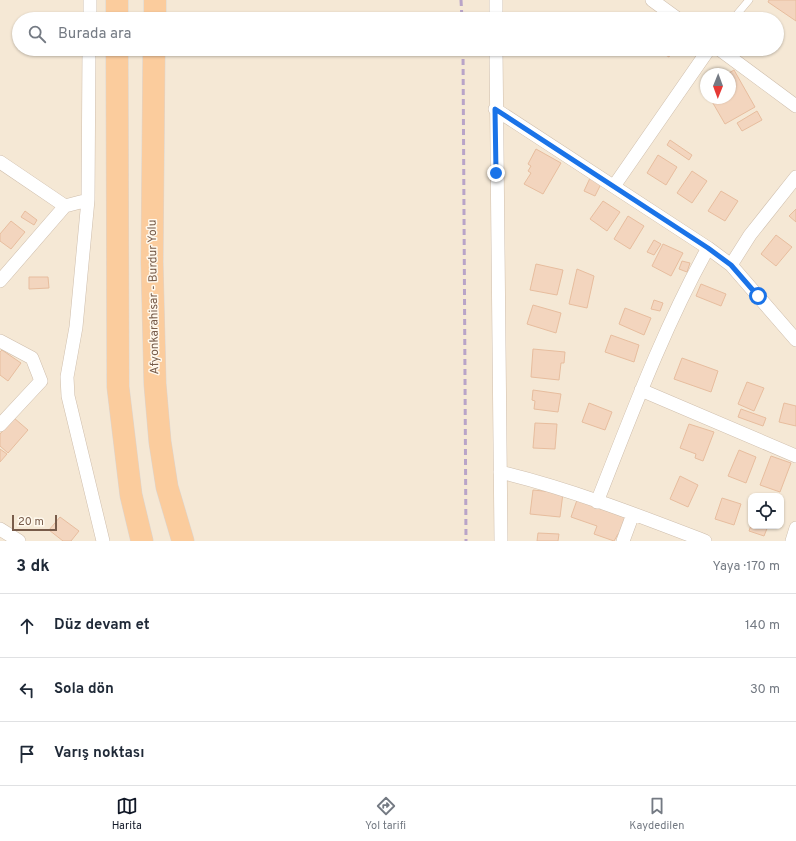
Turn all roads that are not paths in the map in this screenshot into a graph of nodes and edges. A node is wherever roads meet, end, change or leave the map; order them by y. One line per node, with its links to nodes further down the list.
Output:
1 (90, 0): 7 (street)
2 (117, 0): 8 (highway)
3 (155, 0): 9 (highway)
4 (496, 0): 10 (street)
5 (652, 0): 11 (street)
6 (749, 0): 12 (lane)
7 (90, 12)
8 (117, 12)
9 (155, 12)
10 (496, 12)
11 (668, 12)
12 (739, 12)
13 (89, 56): 24 (street)
14 (117, 56): 41 (highway)
15 (154, 56): 42 (highway, Afyonkarahisar - Burdur Yolu)
16 (496, 56): 20 (street)
17 (704, 56): 23 (street)
18 (728, 56): 19 (street)
19 (796, 106)
20 (495, 109): 23 (street); 34 (street)
21 (0, 162): 25 (street)
22 (796, 177): 27 (street)
23 (614, 186): 26 (street)
24 (88, 200): 25 (street); 40 (street)
25 (65, 206): 28 (street)
26 (708, 248): 27 (street); 31 (street)
27 (731, 265): 29 (street)
28 (0, 281)
29 (796, 340)
30 (0, 341): 32 (street)
31 (641, 390): 33 (street); 35 (street)
32 (0, 425)
33 (796, 456)
34 (500, 472): 35 (street); 43 (street)
35 (597, 502): 36 (street)
36 (633, 514): 44 (street); 45 (street)
37 (796, 528): 46 (street)
38 (0, 529): 39 (street)
39 (19, 541)
40 (103, 541)
41 (142, 541)
42 (183, 541)
43 (501, 541)
44 (623, 541)
45 (705, 541)
46 (792, 541)

